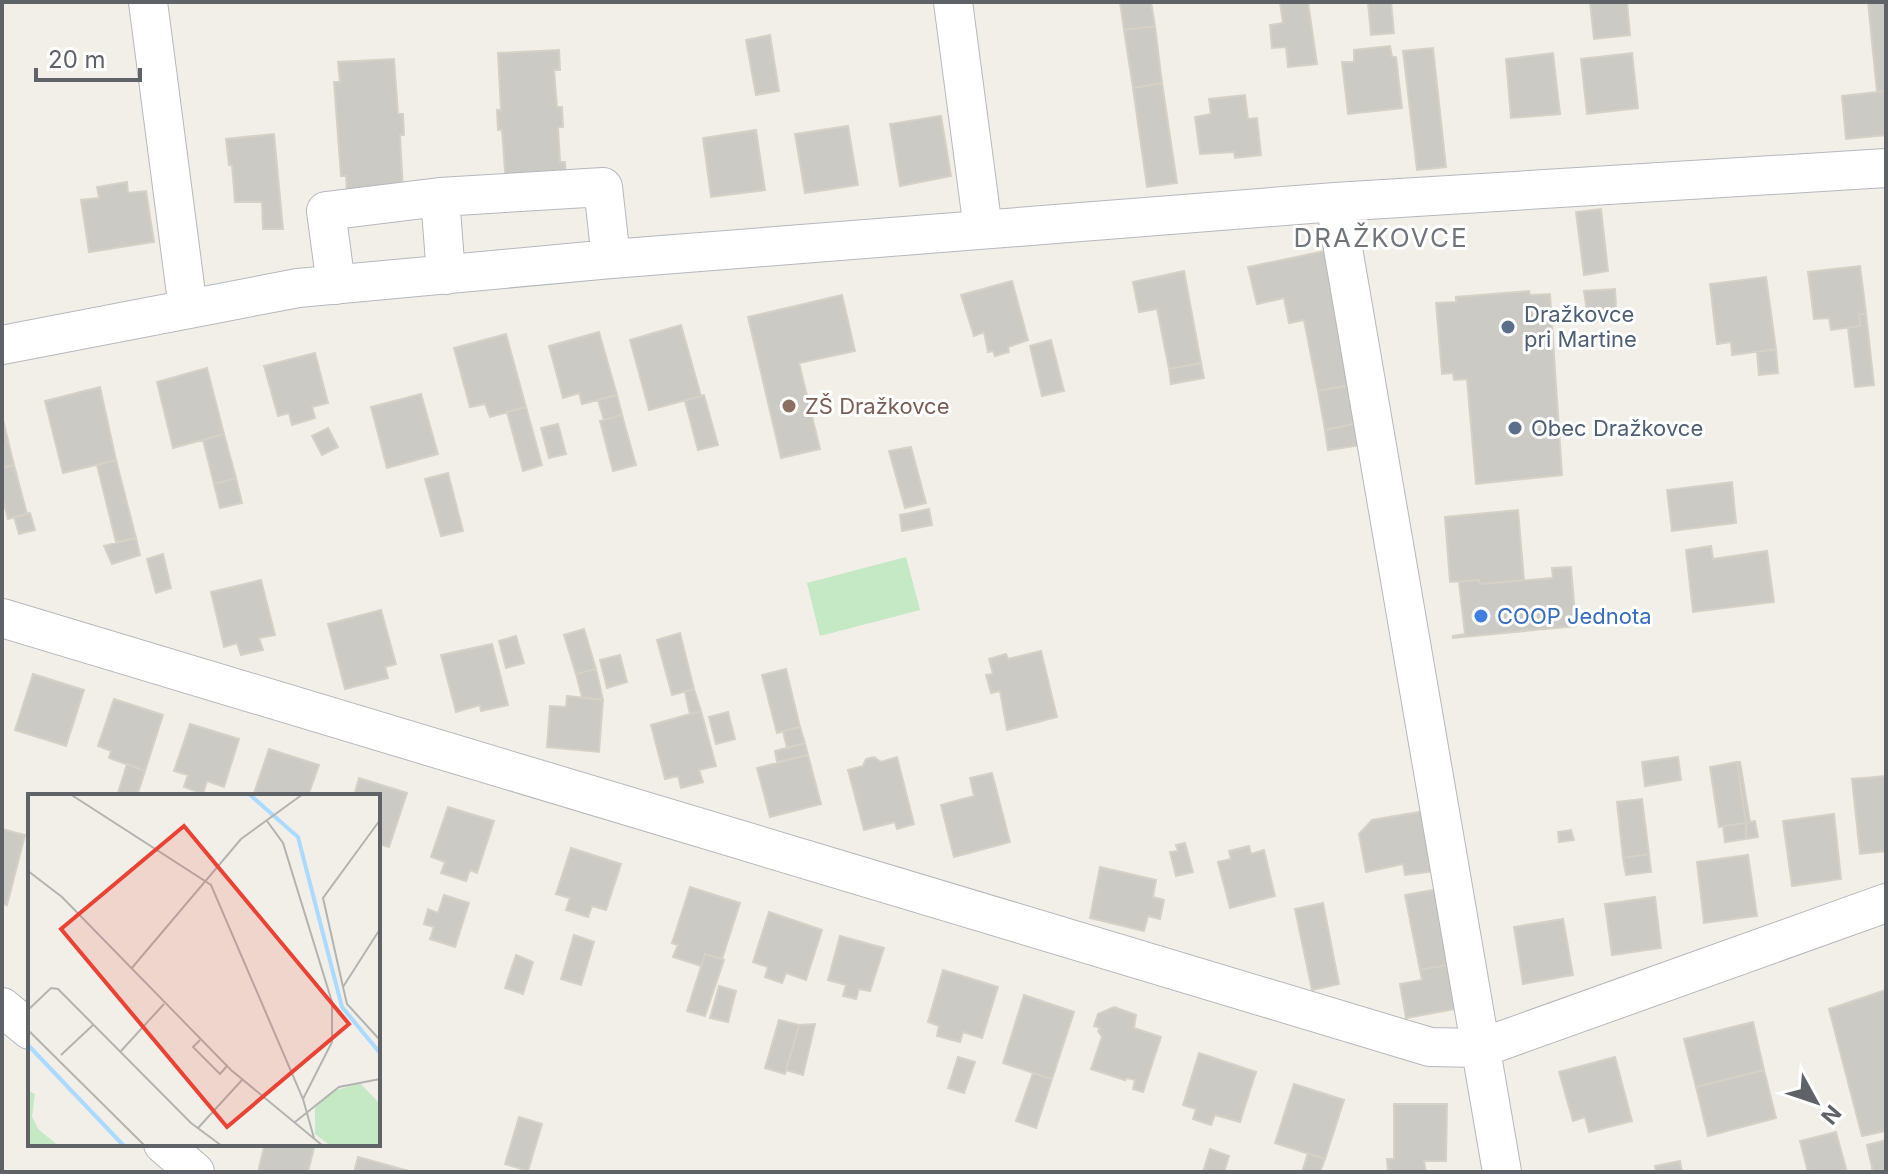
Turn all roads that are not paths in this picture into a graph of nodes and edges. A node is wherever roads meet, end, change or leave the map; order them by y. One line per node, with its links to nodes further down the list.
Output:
1 (148, 2): 10 (street)
2 (953, 2): 6 (street)
3 (1886, 168): 5 (street)
4 (440, 197): 7 (street); 8 (street); 9 (street)
5 (1335, 202): 6 (street); 16 (street)
6 (983, 229): 7 (street)
7 (611, 259): 8 (street)
8 (446, 275): 9 (street)
9 (336, 285): 10 (street)
10 (188, 309): 11 (street)
11 (2, 345)
12 (2, 618): 16 (street)
13 (1886, 903): 16 (street)
14 (2, 1007): 15 (street)
15 (28, 1028)
16 (1481, 1048): 19 (street)
17 (165, 1146): 18 (street)
18 (195, 1172)
19 (1502, 1172)

